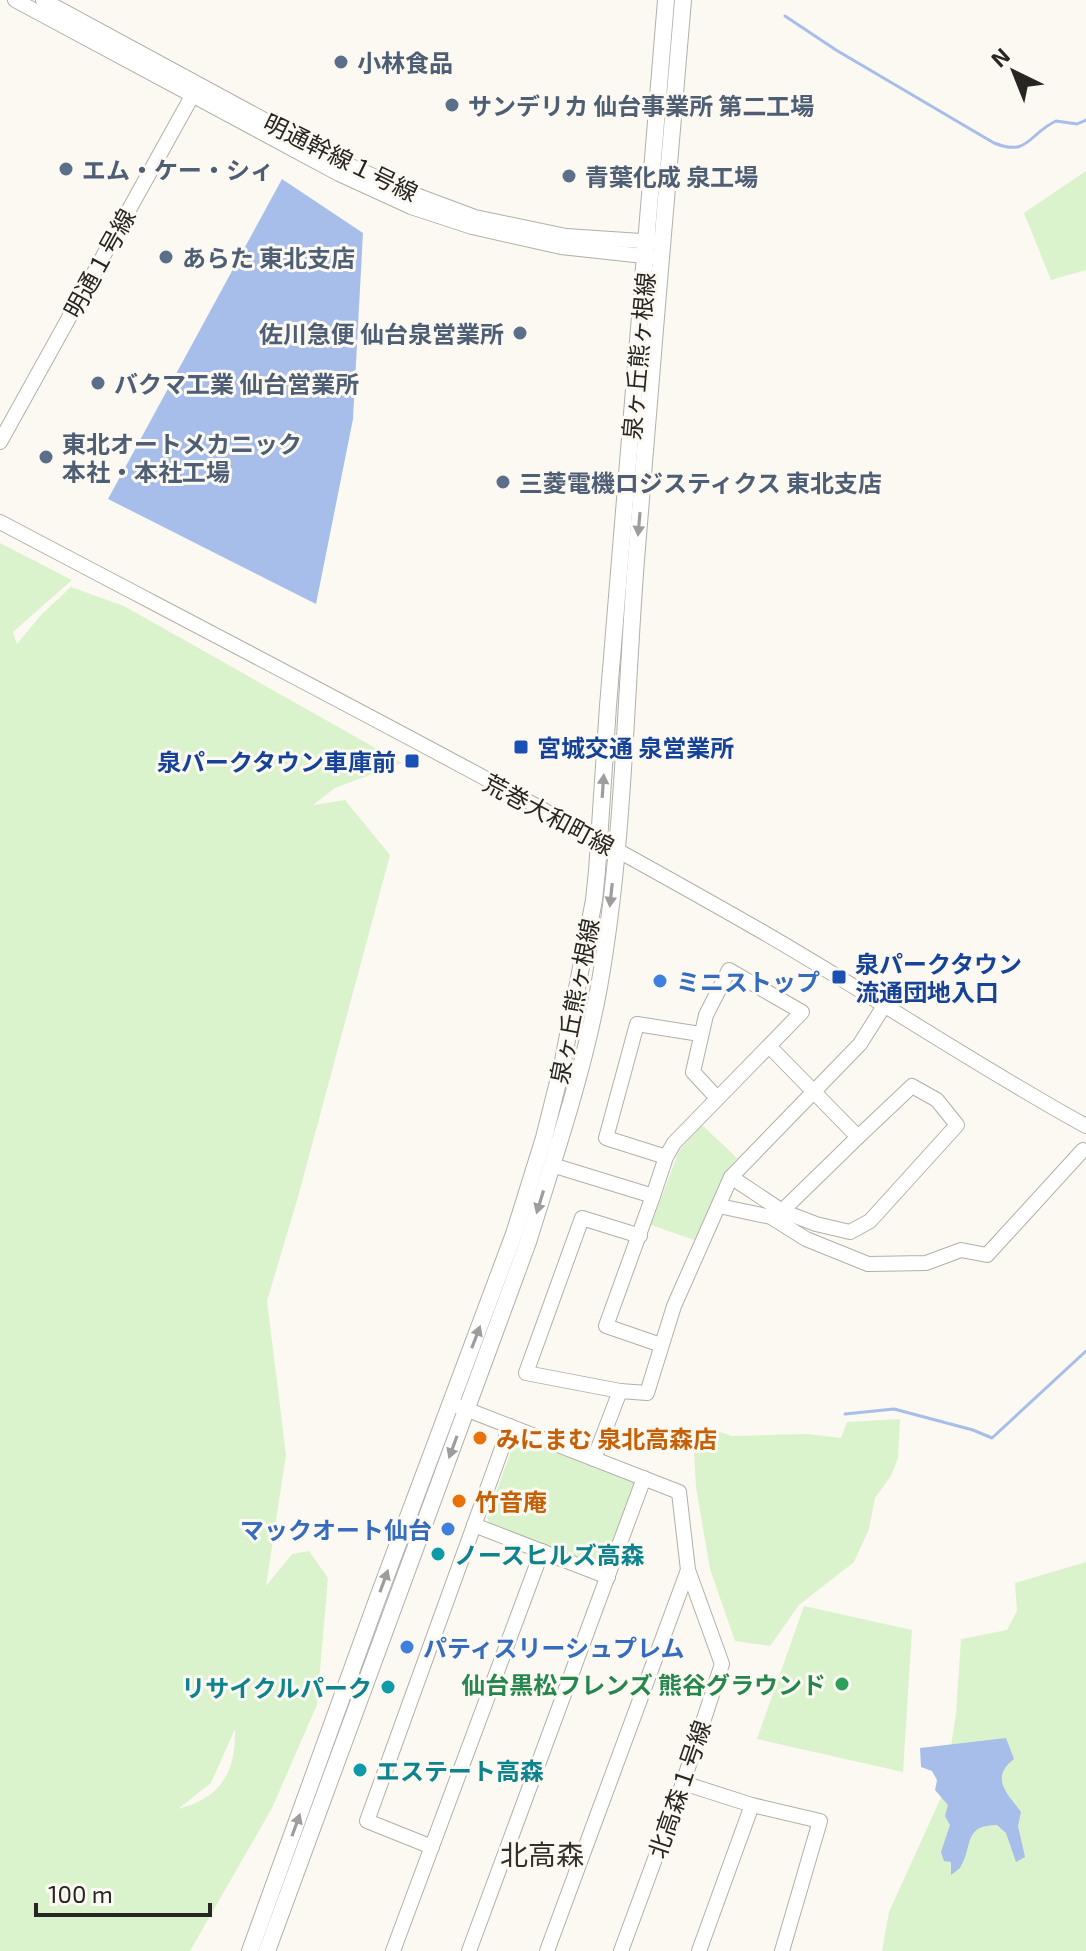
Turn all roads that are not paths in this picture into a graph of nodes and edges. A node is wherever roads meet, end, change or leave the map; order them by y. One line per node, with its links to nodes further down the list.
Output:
1 (15, 0): 5 (street)
2 (43, 0): 5 (street)
3 (666, 0): 6 (main road, 泉ヶ丘熊ヶ根線)
4 (683, 0): 6 (main road, 泉ヶ丘熊ヶ根線)
5 (195, 90): 6 (street); 7 (street, 明通１号線)
6 (654, 250): 9 (main road, 泉ヶ丘熊ヶ根線, one-way to 6); 10 (main road, 泉ヶ丘熊ヶ根線, one-way to 10)
7 (0, 442)
8 (0, 522): 9 (street, 荒巻大和町線)
9 (600, 841): 10 (street, 荒巻大和町線); 28 (main road, 泉ヶ丘熊ヶ根線, one-way to 9)
10 (616, 850): 11 (street, 荒巻大和町線); 20 (main road, 泉ヶ丘熊ヶ根線, one-way to 20)
11 (884, 1006): 14 (street); 16 (street, 荒巻大和町線)
12 (700, 1034): 13 (street); 15 (street); 19 (street)
13 (770, 1047): 14 (street); 15 (street)
14 (814, 1092): 17 (street); 21 (street)
15 (717, 1098): 19 (street)
16 (1086, 1126)
17 (858, 1137): 24 (street); 24 (street)
18 (1083, 1150): 23 (street)
19 (666, 1157): 22 (street)
20 (552, 1165): 22 (street); 29 (main road, 泉ヶ丘熊ヶ根線, one-way to 29)
21 (731, 1177): 23 (street); 24 (street)
22 (653, 1196): 25 (street)
23 (719, 1206): 26 (street)
24 (782, 1211)
25 (640, 1236): 26 (street); 27 (street)
26 (661, 1345): 27 (street)
27 (620, 1391): 31 (street)
28 (450, 1403): 29 (street, 北高森１号線); 40 (main road, 泉ヶ丘熊ヶ根線, one-way to 28)
29 (466, 1410): 30 (street, 北高森１号線); 41 (main road, 泉ヶ丘熊ヶ根線, one-way to 41)
30 (510, 1426): 31 (street, 北高森１号線); 33 (street)
31 (594, 1459): 32 (street, 北高森１号線)
32 (644, 1478): 35 (street, 北高森１号線); 36 (street)
33 (474, 1525): 34 (street); 39 (street)
34 (542, 1551): 36 (street); 39 (street)
35 (688, 1570): 37 (street, 北高森１号線); 44 (street)
36 (608, 1577): 43 (street)
37 (683, 1783): 38 (street); 45 (street, 北高森１号線)
38 (752, 1805): 46 (street); 47 (street)
39 (432, 1847): 42 (street)
40 (250, 1951)
41 (267, 1951)
42 (393, 1951)
43 (469, 1951)
44 (547, 1951)
45 (621, 1951)
46 (699, 1951)
47 (782, 1951)

